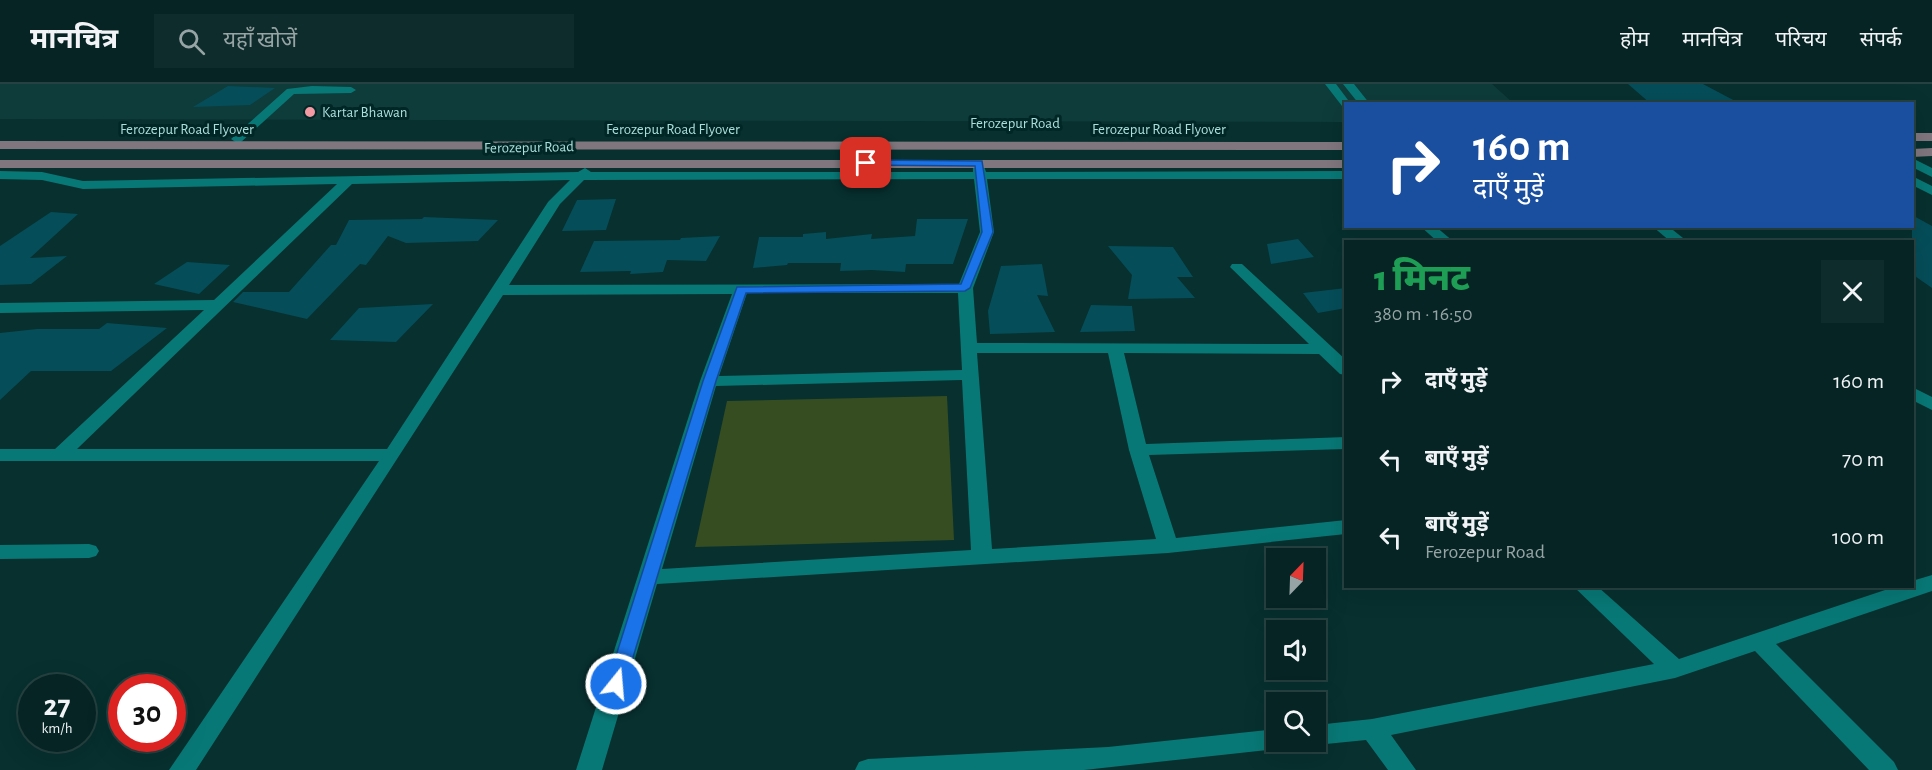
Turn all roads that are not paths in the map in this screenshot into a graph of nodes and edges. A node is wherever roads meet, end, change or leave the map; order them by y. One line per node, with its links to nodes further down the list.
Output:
1 (1330, 84): 4 (street)
2 (1348, 84): 5 (street)
3 (351, 90): 9 (street)
4 (1344, 102)
5 (1363, 102)
6 (1914, 137): 7 (main road)
7 (1932, 137)
8 (0, 138): 9 (main road, Ferozepur Road)
9 (237, 139): 10 (main road, Ferozepur Road)
10 (1344, 140)
11 (0, 145): 14 (main road, Ferozepur Road Flyover)
12 (1914, 145): 13 (main road)
13 (1932, 145)
14 (1344, 146)
15 (0, 152): 23 (main road, Ferozepur Road Flyover)
16 (1932, 152): 17 (main road)
17 (1914, 153)
18 (1914, 162): 24 (street)
19 (594, 163): 22 (main road, Ferozepur Road); 25 (main road, Ferozepur Road); 28 (street)
20 (0, 164): 21 (main road, Ferozepur Road)
21 (96, 164): 22 (main road, Ferozepur Road); 27 (street)
22 (536, 164): 29 (street)
23 (1344, 165): 25 (street)
24 (1932, 169)
25 (979, 170): 28 (street); 39 (street)
26 (0, 175): 27 (street)
27 (32, 175): 31 (street)
28 (582, 176): 29 (street); 33 (street)
29 (544, 178): 31 (street); 33 (street)
30 (1914, 181): 32 (street)
31 (347, 182): 42 (street)
32 (1932, 191)
33 (555, 202): 40 (street)
34 (1429, 228): 36 (street)
35 (1661, 228): 37 (street)
36 (1444, 240)
37 (1679, 240)
38 (1237, 267): 45 (street)
39 (965, 288): 41 (street); 44 (street)
40 (500, 290): 41 (street); 56 (street)
41 (741, 290): 49 (street)
42 (216, 305): 43 (street); 54 (street)
43 (0, 308)
44 (969, 348): 46 (street); 48 (street)
45 (1322, 349): 46 (street); 47 (street)
46 (1115, 350): 53 (street)
47 (1344, 368)
48 (970, 375): 49 (street); 61 (street)
49 (709, 381): 62 (street)
50 (1914, 393): 51 (street)
51 (1932, 405)
52 (1344, 443): 53 (street)
53 (1138, 450): 58 (street)
54 (61, 454): 55 (street); 56 (street)
55 (0, 455)
56 (392, 455): 71 (street)
57 (1344, 527): 58 (street)
58 (1168, 546): 61 (street)
59 (89, 551): 60 (street)
60 (0, 552)
61 (982, 557): 62 (street)
62 (650, 577): 72 (street)
63 (1585, 588): 66 (street)
64 (1911, 588): 65 (street)
65 (1760, 642): 66 (street); 75 (street)
66 (1675, 669): 67 (street)
67 (1372, 729): 68 (street); 74 (street)
68 (1326, 734)
69 (1266, 741): 70 (street)
70 (1111, 764): 73 (street)
71 (182, 770)
72 (589, 770)
73 (868, 770)
74 (1403, 770)
75 (1885, 770)

